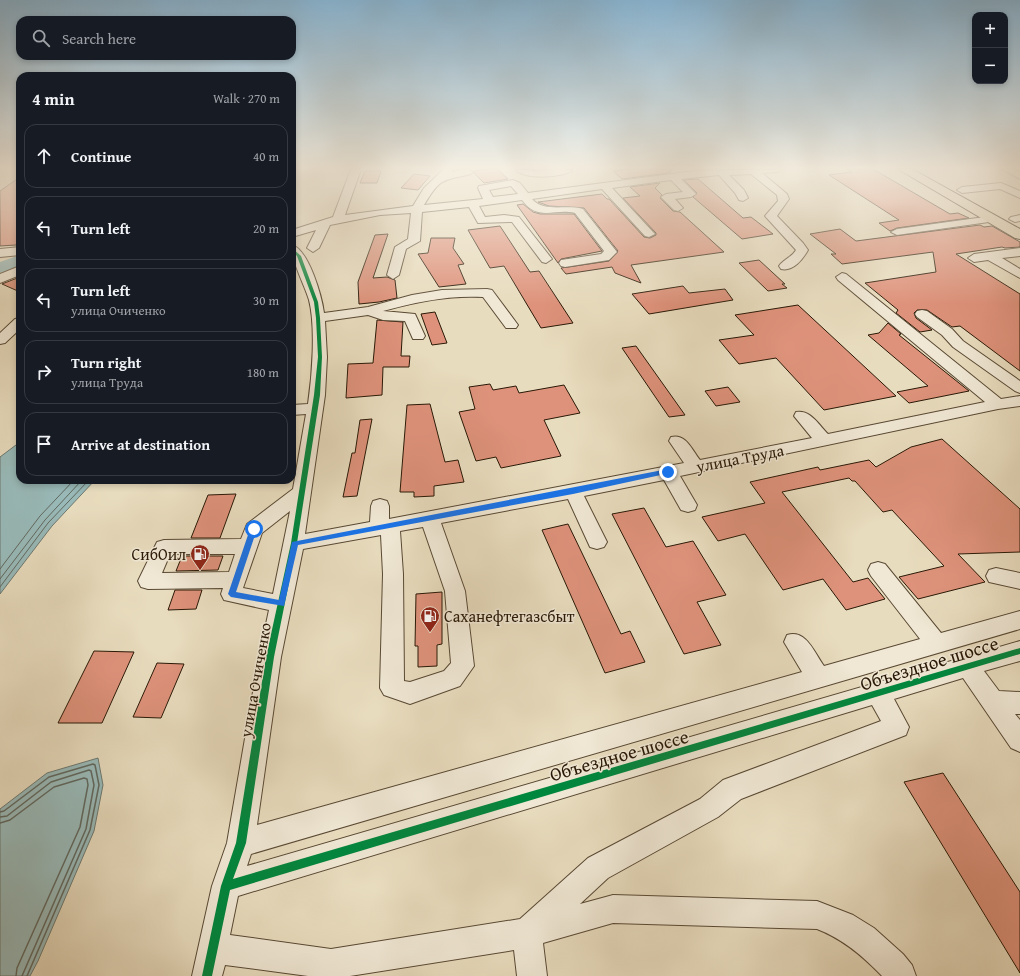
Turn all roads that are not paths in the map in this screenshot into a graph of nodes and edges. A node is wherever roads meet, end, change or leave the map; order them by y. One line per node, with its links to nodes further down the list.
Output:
1 (340, 215): 9 (street)
2 (370, 215): 9 (street)
3 (416, 215): 28 (street)
4 (478, 215): 23 (street)
5 (582, 215): 24 (street)
6 (631, 215): 14 (street)
7 (772, 215): 25 (street)
8 (984, 215): 10 (main road)
9 (338, 219): 11 (street)
10 (992, 219): 12 (street); 15 (main road)
11 (325, 224): 13 (street); 16 (street)
12 (897, 232)
13 (296, 233)
14 (649, 234)
15 (1020, 235)
16 (313, 248)
17 (16, 251): 18 (street)
18 (0, 253)
19 (296, 253): 33 (street, улица Очиченко)
20 (1019, 253): 21 (street)
21 (990, 256): 22 (street); 27 (street)
22 (974, 258)
23 (546, 259)
24 (565, 263)
25 (786, 266)
26 (16, 272): 30 (street)
27 (1020, 274)
28 (392, 275)
29 (842, 276): 40 (street)
30 (0, 279)
31 (368, 312): 33 (street); 34 (street); 36 (street)
32 (922, 314): 38 (street)
33 (318, 318): 41 (street, улица Очиченко)
34 (512, 325)
35 (16, 326): 37 (street)
36 (418, 336)
37 (0, 340)
38 (1020, 388)
39 (1020, 401): 40 (street, улица Труда)
40 (998, 404): 45 (street, улица Труда)
41 (315, 409): 42 (street); 49 (street, улица Очиченко)
42 (296, 410)
43 (802, 416): 45 (street)
44 (677, 441): 46 (street)
45 (824, 441): 46 (street, улица Труда)
46 (695, 466): 47 (street, улица Труда)
47 (668, 472): 48 (street, улица Труда); 50 (street)
48 (573, 491): 52 (street, улица Труда); 54 (street)
49 (301, 493): 55 (street, улица Очиченко); 56 (street)
50 (688, 505)
51 (380, 506): 53 (street)
52 (430, 518): 53 (street, улица Труда); 53 (street)
53 (385, 527): 55 (street, улица Труда)
54 (597, 542)
55 (294, 543): 61 (street, улица Очиченко)
56 (248, 546): 59 (street); 59 (street)
57 (878, 570): 64 (street)
58 (996, 576): 60 (street)
59 (236, 580): 61 (street)
60 (1020, 581)
61 (282, 604): 72 (street, улица Очиченко)
62 (1020, 620): 64 (street, Объездное шоссе)
63 (795, 642): 67 (street)
64 (937, 644): 67 (street, Объездное шоссе)
65 (1020, 651): 66 (street, Объездное шоссе)
66 (968, 667): 68 (street, Объездное шоссе); 69 (street)
67 (819, 678): 72 (street, Объездное шоссе)
68 (878, 694): 73 (street, Объездное шоссе); 74 (street)
69 (993, 702): 70 (street); 71 (street)
70 (1020, 703)
71 (1020, 740)
72 (241, 843): 73 (street, улица Очиченко)
73 (226, 886): 75 (street, улица Очиченко)
74 (527, 933): 75 (street); 77 (street); 78 (street)
75 (213, 948): 76 (street, улица Очиченко)
76 (207, 976)
77 (532, 976)
78 (901, 976)

